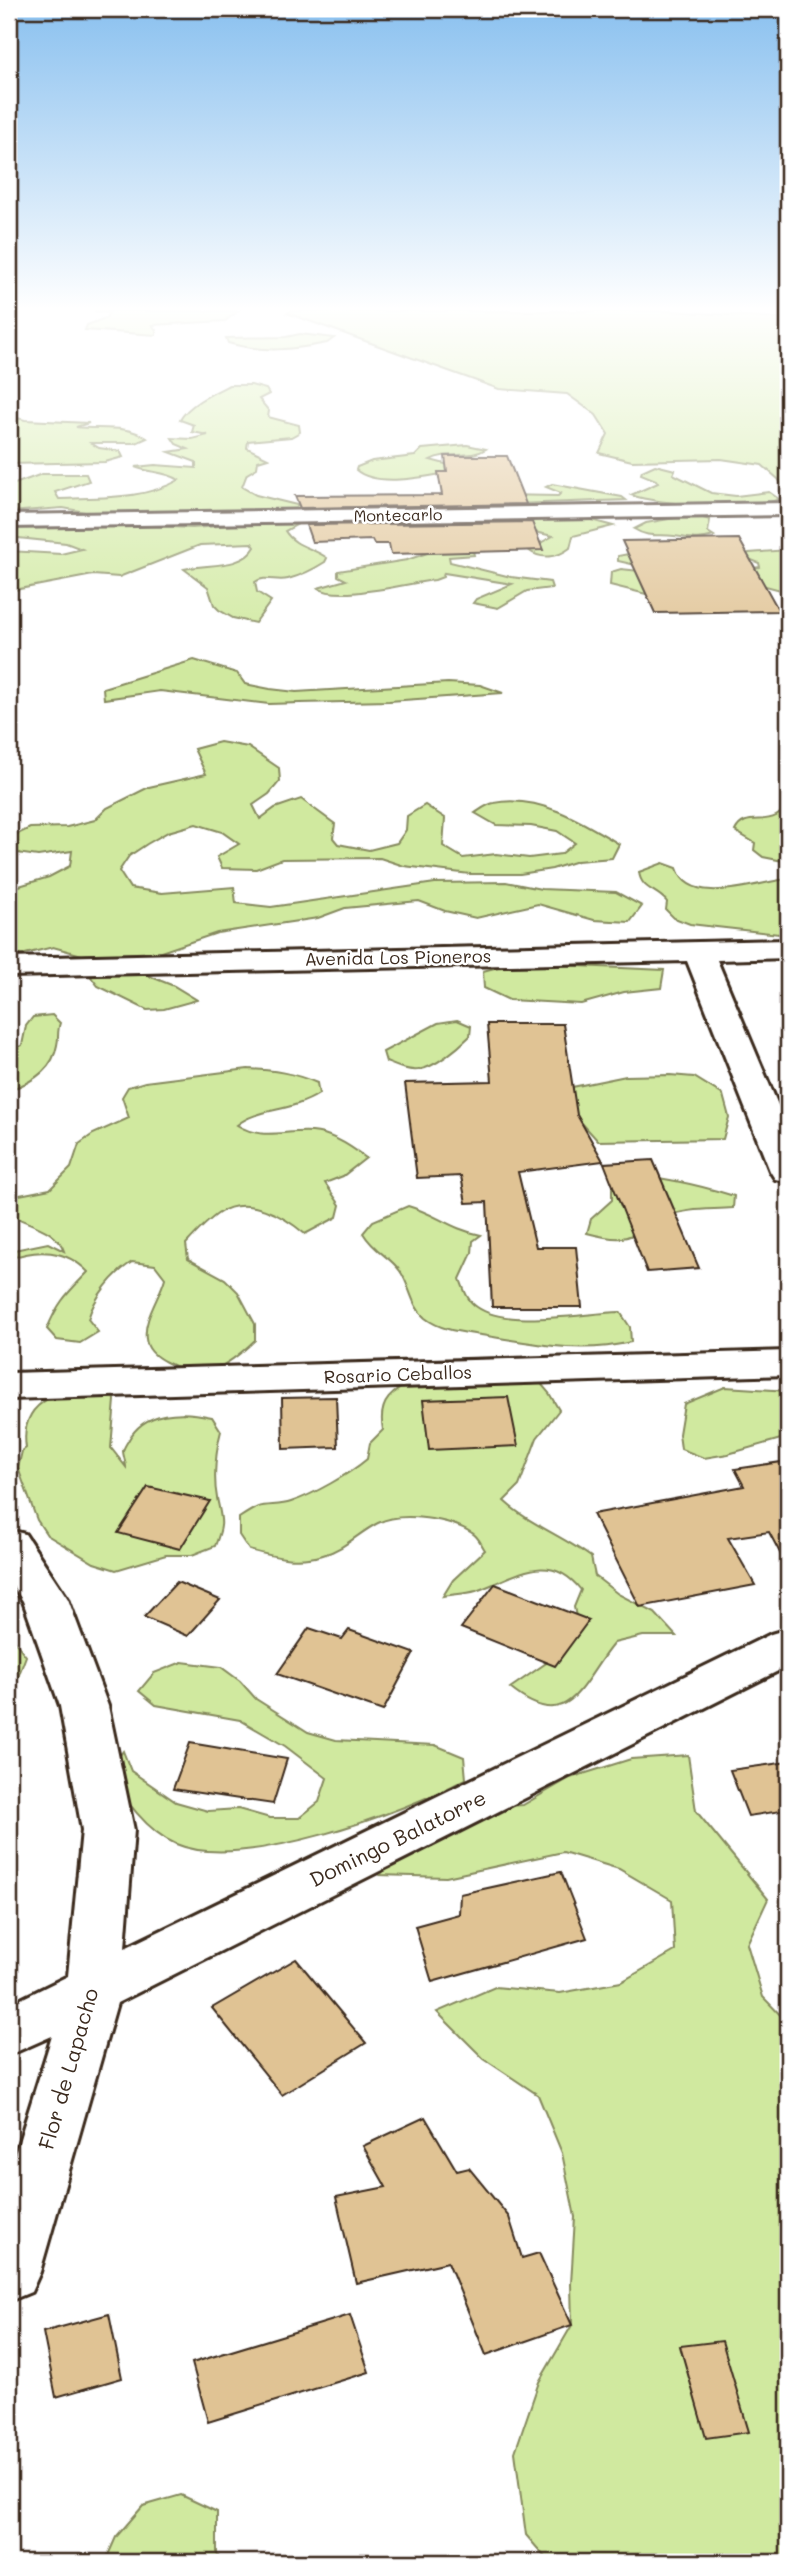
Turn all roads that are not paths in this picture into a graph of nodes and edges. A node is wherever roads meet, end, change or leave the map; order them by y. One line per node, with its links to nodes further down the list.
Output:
1 (788, 509): 2 (street, Montecarlo)
2 (9, 521)
3 (788, 949): 4 (street, Avenida Los Pioneros)
4 (698, 950): 5 (street, Avenida Los Pioneros); 6 (street)
5 (9, 967)
6 (788, 1171)
7 (788, 1363): 8 (street, Rosario Ceballos)
8 (9, 1386)
9 (9, 1545): 11 (street, Flor de Lapacho)
10 (788, 1646): 11 (street, Domingo Balatorre)
11 (94, 1989): 12 (street, Domingo Balatorre); 13 (street, Flor de Lapacho)
12 (9, 2031)
13 (9, 2272)

